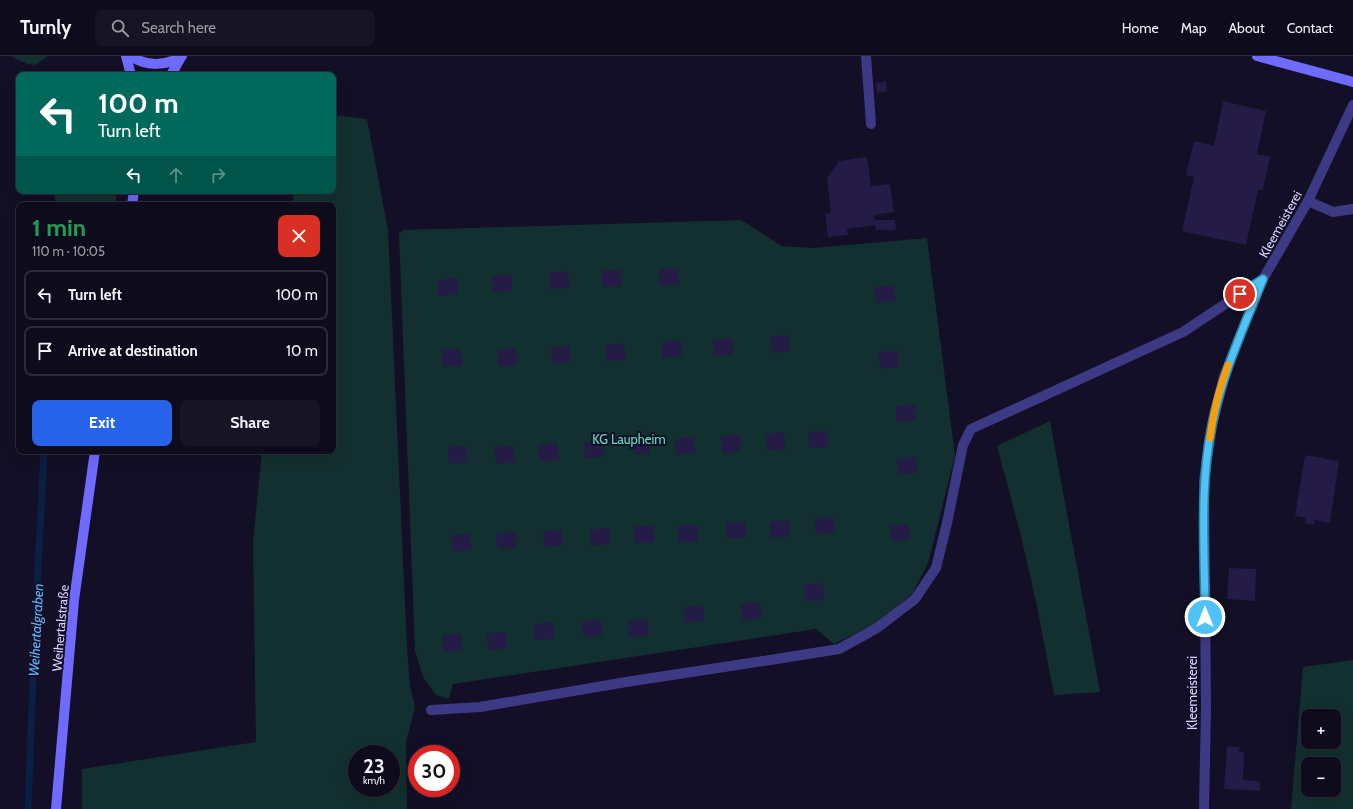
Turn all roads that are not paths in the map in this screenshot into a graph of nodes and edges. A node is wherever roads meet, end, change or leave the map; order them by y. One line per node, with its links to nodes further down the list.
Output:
1 (126, 56): 6 (street)
2 (131, 56): 5 (street)
3 (866, 56): 10 (street)
4 (1257, 56): 8 (street)
5 (181, 57): 7 (street)
6 (131, 72)
7 (173, 72)
8 (1353, 82)
9 (1353, 105): 11 (street, Kleemeisterei)
10 (871, 124)
11 (1308, 201): 12 (street); 13 (street, Kleemeisterei)
12 (1353, 209)
13 (1263, 279): 15 (street); 17 (street, Kleemeisterei)
14 (95, 454): 16 (street, Weihertalstraße)
15 (431, 710)
16 (56, 809)
17 (1204, 809)

